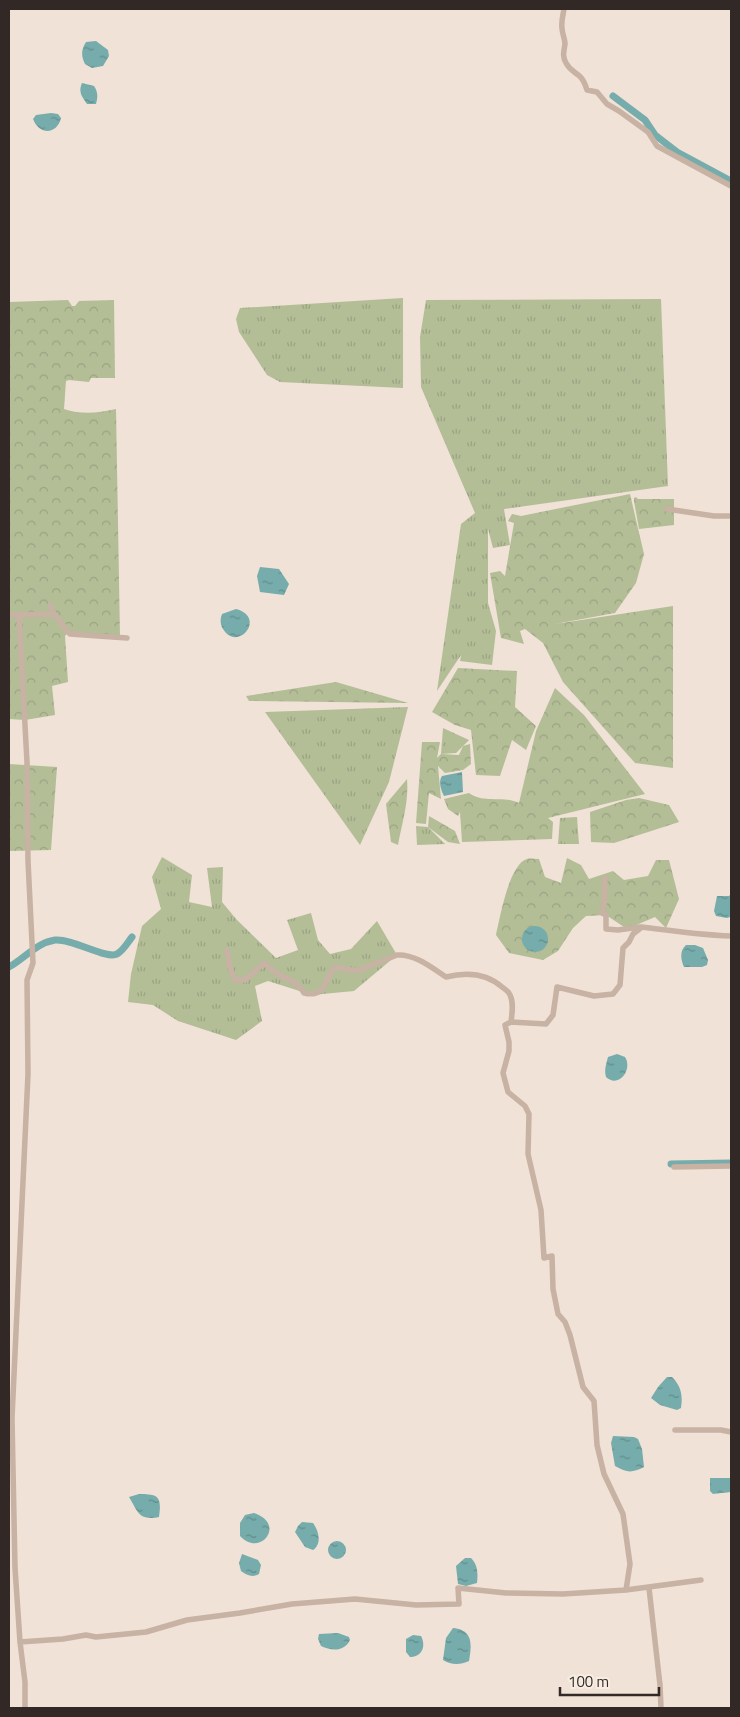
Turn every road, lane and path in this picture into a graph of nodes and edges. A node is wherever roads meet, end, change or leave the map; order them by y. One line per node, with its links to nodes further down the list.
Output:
1 (564, 9): 2 (street)
2 (731, 186)
3 (667, 509): 4 (street)
4 (731, 516)
5 (50, 605): 6 (street)
6 (54, 614): 8 (street); 9 (street)
7 (9, 615): 8 (street)
8 (19, 615): 22 (street)
9 (127, 638)
10 (605, 878): 11 (street)
11 (642, 927): 12 (street); 14 (street)
12 (731, 936)
13 (227, 950): 14 (street)
14 (511, 1022): 21 (street)
15 (731, 1166): 16 (street)
16 (674, 1167)
17 (675, 1430): 18 (street)
18 (731, 1432)
19 (701, 1580): 20 (street)
20 (649, 1588): 21 (street); 24 (street)
21 (626, 1590): 22 (street)
22 (20, 1642): 23 (street)
23 (25, 1708)
24 (661, 1708)

